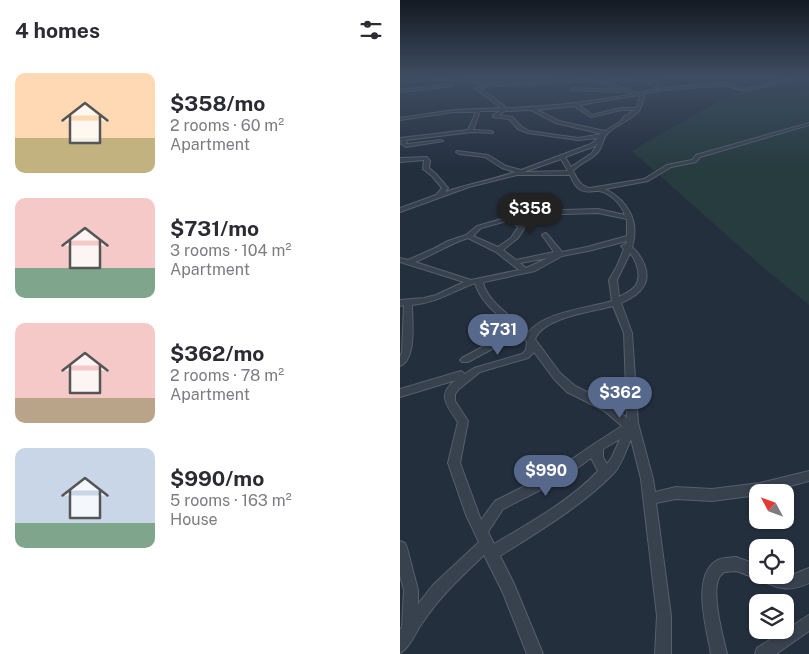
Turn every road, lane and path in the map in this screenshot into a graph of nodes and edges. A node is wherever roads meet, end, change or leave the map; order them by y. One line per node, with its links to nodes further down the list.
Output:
1 (544, 108): 4 (street)
2 (579, 108): 5 (street)
3 (504, 109): 4 (street); 6 (street); 11 (street)
4 (532, 109): 11 (street)
5 (638, 109): 11 (street)
6 (479, 110): 7 (street); 9 (street)
7 (400, 119)
8 (809, 124): 22 (street)
9 (470, 131): 10 (street); 12 (street)
10 (491, 132)
11 (604, 135): 16 (street); 20 (street)
12 (400, 139): 14 (street)
13 (441, 141): 14 (street)
14 (405, 146): 17 (street)
15 (459, 152): 19 (street)
16 (562, 156): 19 (street); 20 (street)
17 (415, 158): 18 (street); 23 (street)
18 (400, 160)
19 (520, 171): 21 (street)
20 (571, 172): 21 (street); 22 (street)
21 (510, 175): 23 (street)
22 (601, 189): 25 (street)
23 (437, 197): 24 (street)
24 (400, 210)
25 (630, 218): 26 (street); 29 (street)
26 (512, 219): 28 (street); 30 (street)
27 (545, 235): 31 (street)
28 (468, 236): 30 (street); 33 (street)
29 (629, 242): 31 (street); 37 (street); 37 (street)
30 (499, 250): 34 (street)
31 (562, 253): 34 (street); 35 (street)
32 (400, 260): 33 (street)
33 (410, 262): 36 (street)
34 (516, 262): 35 (street)
35 (524, 270): 36 (street)
36 (477, 281): 38 (street); 39 (street)
37 (616, 302): 39 (street); 44 (street)
38 (404, 304): 40 (street)
39 (529, 338): 41 (street); 44 (street); 49 (street)
40 (402, 359)
41 (465, 360)
42 (461, 375): 43 (street)
43 (400, 393)
44 (632, 426): 45 (street); 46 (street); 48 (street)
45 (598, 447): 46 (street); 49 (street)
46 (605, 472): 49 (street)
47 (809, 476): 48 (street)
48 (649, 499): 58 (street)
49 (485, 543): 55 (street); 57 (street)
50 (400, 548): 55 (street)
51 (749, 568): 59 (street)
52 (809, 575): 53 (street)
53 (794, 582)
54 (809, 622): 60 (street)
55 (409, 628): 56 (street)
56 (400, 645)
57 (535, 654)
58 (663, 654)
59 (719, 654)
60 (762, 654)

